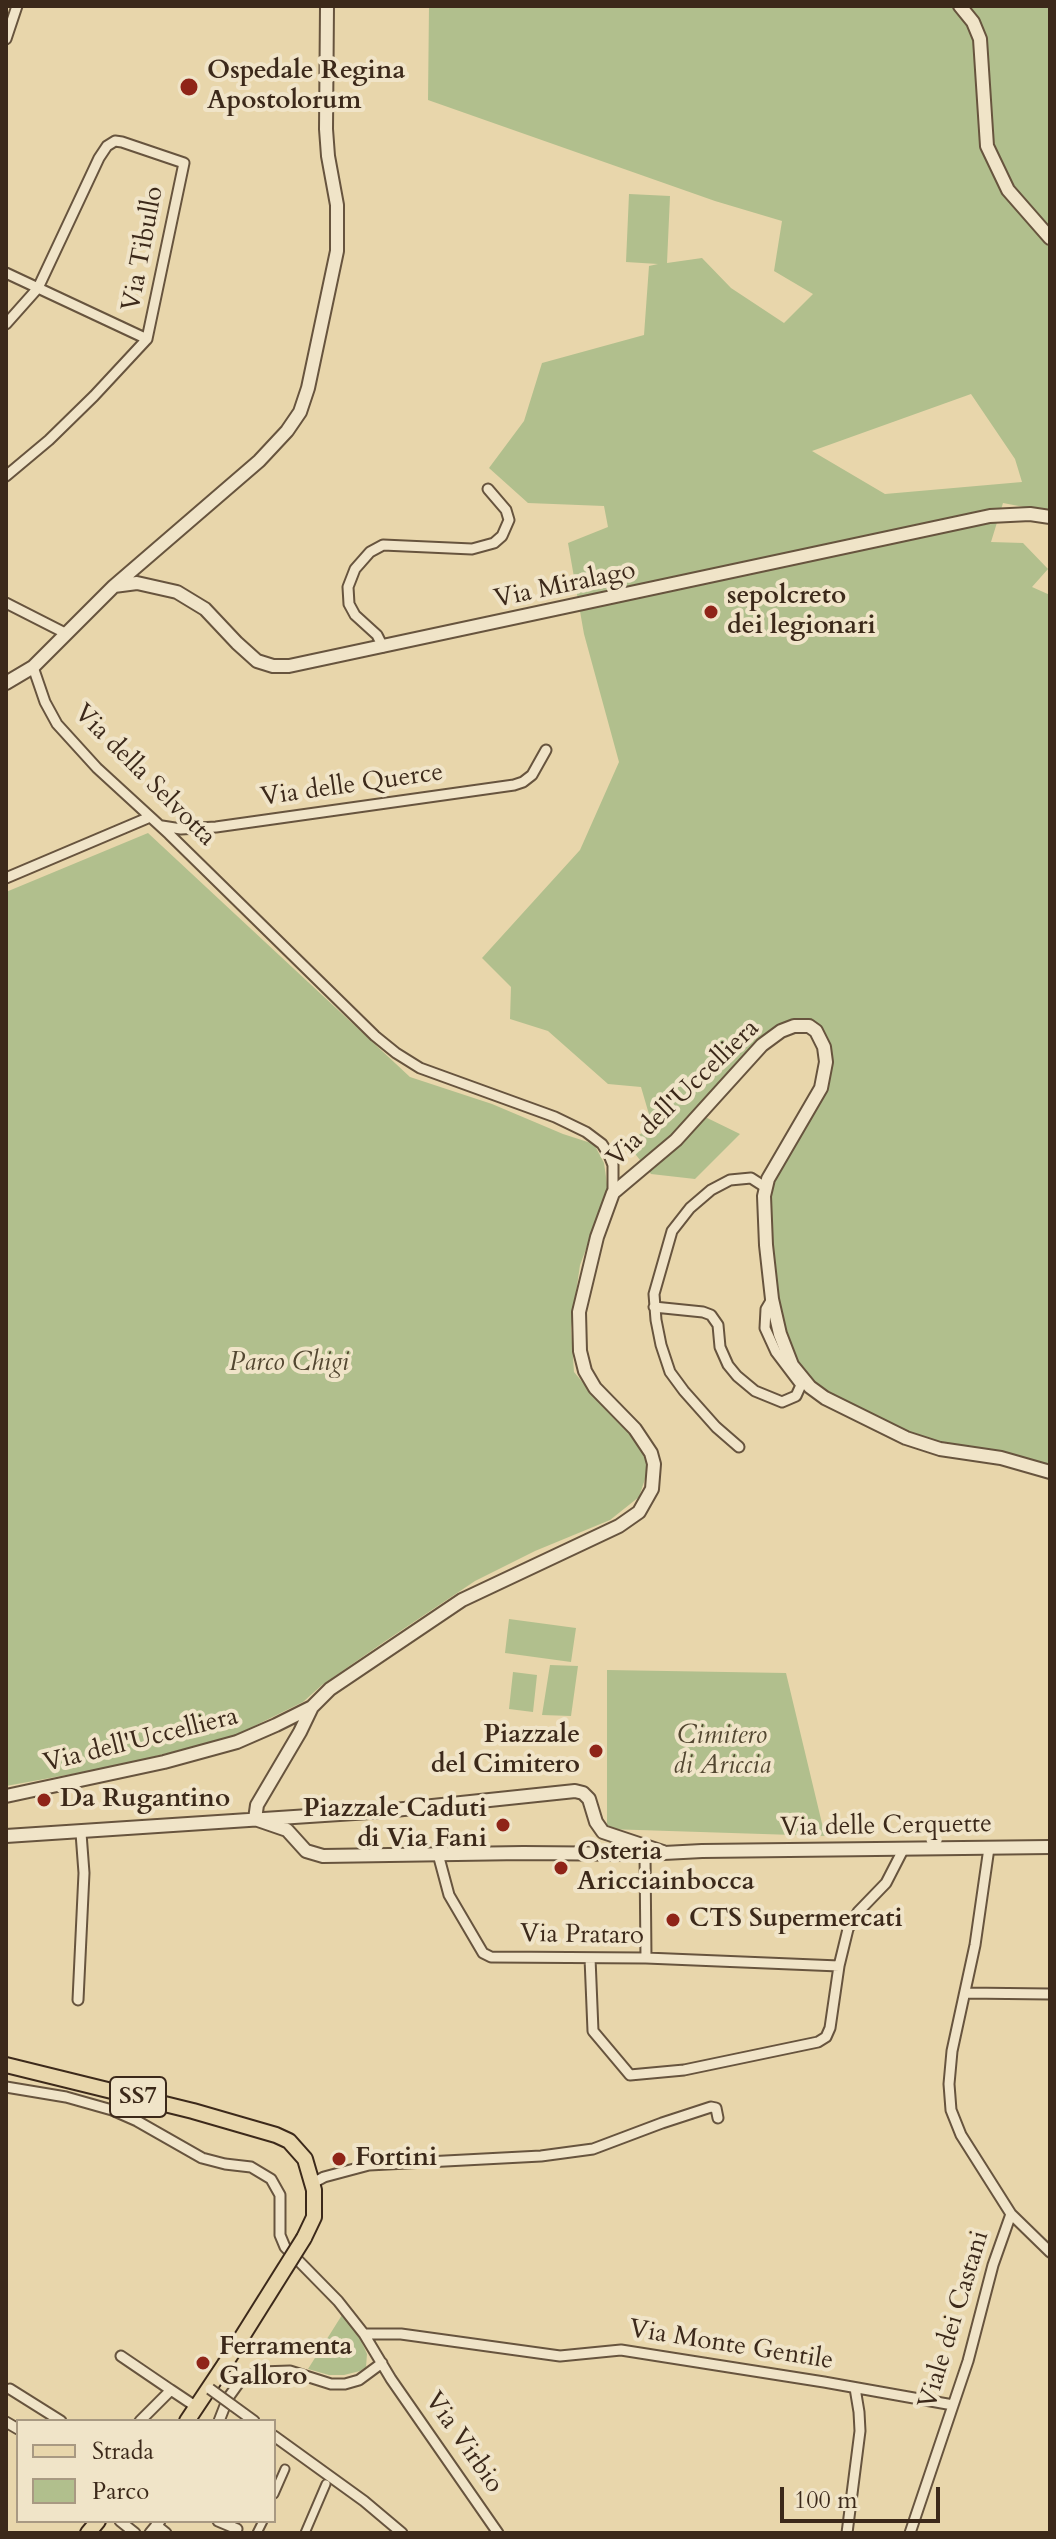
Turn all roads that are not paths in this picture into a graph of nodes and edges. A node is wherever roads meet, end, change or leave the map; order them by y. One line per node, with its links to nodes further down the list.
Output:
1 (17, 6): 4 (street)
2 (327, 6): 13 (street)
3 (960, 6): 5 (street)
4 (6, 39)
5 (1050, 238)
6 (6, 273): 7 (street)
7 (38, 288): 8 (street); 9 (street); 9 (street, Via Tibullo)
8 (6, 324)
9 (147, 339): 10 (street, Via Tibullo)
10 (6, 476)
11 (488, 489): 16 (street)
12 (1050, 517): 16 (street, Via Miralago)
13 (114, 586): 15 (street); 16 (street, Via Miralago)
14 (6, 603): 15 (street)
15 (65, 633): 17 (street)
16 (383, 647)
17 (33, 667): 18 (street); 20 (street, Via della Selvotta)
18 (6, 683)
19 (546, 750): 20 (street, Via delle Querce)
20 (150, 817): 21 (street); 23 (street, Via della Selvotta)
21 (7, 875)
22 (765, 1187): 23 (street, Via dell'Uccelliera); 24 (street); 25 (street)
23 (613, 1193): 28 (street, Via dell'Uccelliera)
24 (772, 1299): 25 (street); 27 (street)
25 (654, 1307): 26 (street)
26 (739, 1447)
27 (1050, 1472)
28 (312, 1707): 29 (street, Via dell'Uccelliera); 30 (street)
29 (6, 1796)
30 (255, 1819): 31 (street); 36 (street); 37 (street, Via delle Cerquette)
31 (81, 1833): 32 (street); 44 (street)
32 (6, 1836)
33 (1050, 1847): 35 (street, Via delle Cerquette)
34 (904, 1848): 35 (street, Via delle Cerquette); 36 (street, Via delle Cerquette); 41 (street)
35 (989, 1848): 42 (street, Viale dei Castani)
36 (663, 1852): 38 (street, Via delle Cerquette)
37 (438, 1854): 38 (street, Via delle Cerquette); 39 (street, Via Prataro)
38 (645, 1854): 40 (street)
39 (590, 1958): 40 (street, Via Prataro); 41 (street)
40 (646, 1958): 41 (street, Via Prataro)
41 (839, 1966)
42 (965, 1993): 43 (street); 49 (street, Viale dei Castani)
43 (1050, 1994)
44 (78, 2000)
45 (6, 2065): 48 (main road, SS7)
46 (6, 2087): 51 (street, Via Virbio)
47 (718, 2118): 48 (street)
48 (313, 2183): 56 (main road, SS7, bridge)
49 (1011, 2214): 50 (street); 58 (street, Viale dei Castani)
50 (1050, 2252)
51 (364, 2334): 53 (street, Via Virbio); 54 (street, Via Monte Gentile)
52 (121, 2356): 57 (street)
53 (382, 2363): 63 (street); 75 (street, Via Virbio)
54 (855, 2388): 58 (street, Via Monte Gentile); 76 (street, Via Monte Gentile)
55 (10, 2389): 60 (street)
56 (210, 2389): 59 (main road, SS7); 64 (street, bridge)
57 (171, 2390): 59 (street); 61 (street)
58 (953, 2405): 77 (street, Viale dei Castani)
59 (198, 2408): 62 (main road, SS7)
60 (58, 2419)
61 (142, 2419)
62 (189, 2419)
63 (220, 2419)
64 (251, 2419)
65 (276, 2437): 74 (street)
66 (285, 2469): 68 (street)
67 (326, 2484): 73 (street)
68 (276, 2489)
69 (223, 2523): 71 (street)
70 (155, 2526): 72 (street)
71 (237, 2529)
72 (166, 2533)
73 (305, 2533)
74 (402, 2533)
75 (498, 2533)
76 (847, 2533)
77 (910, 2533)

